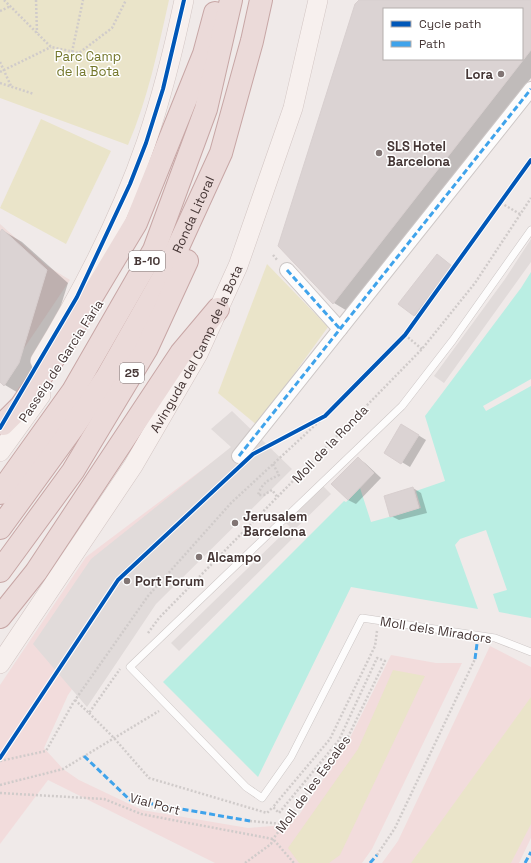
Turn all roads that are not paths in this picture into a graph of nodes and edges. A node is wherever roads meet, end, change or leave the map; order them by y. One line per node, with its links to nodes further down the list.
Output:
1 (184, 0): 13 (main road)
2 (218, 0): 8 (highway)
3 (231, 0): 16 (highway, Ronda Litoral / B-10)
4 (261, 0): 7 (highway, Ronda Litoral / B-10)
5 (318, 0): 11 (main road, Avinguda del Camp de la Bota)
6 (531, 89): 12 (street)
7 (221, 153): 17 (highway, Ronda Litoral / B-10); 18 (highway, 25)
8 (136, 223): 13 (highway); 14 (main road, Passeig de Garcia Fària)
9 (531, 230): 20 (lane, Moll de la Ronda)
10 (287, 270): 12 (street)
11 (218, 309): 19 (highway); 22 (main road, Avinguda del Camp de la Bota)
12 (340, 329): 15 (street)
13 (1, 426)
14 (0, 452)
15 (239, 461)
16 (0, 493)
17 (0, 528)
18 (0, 571)
19 (0, 617)
20 (362, 618): 21 (lane, Moll dels Miradors)
21 (531, 652)
22 (0, 664)

